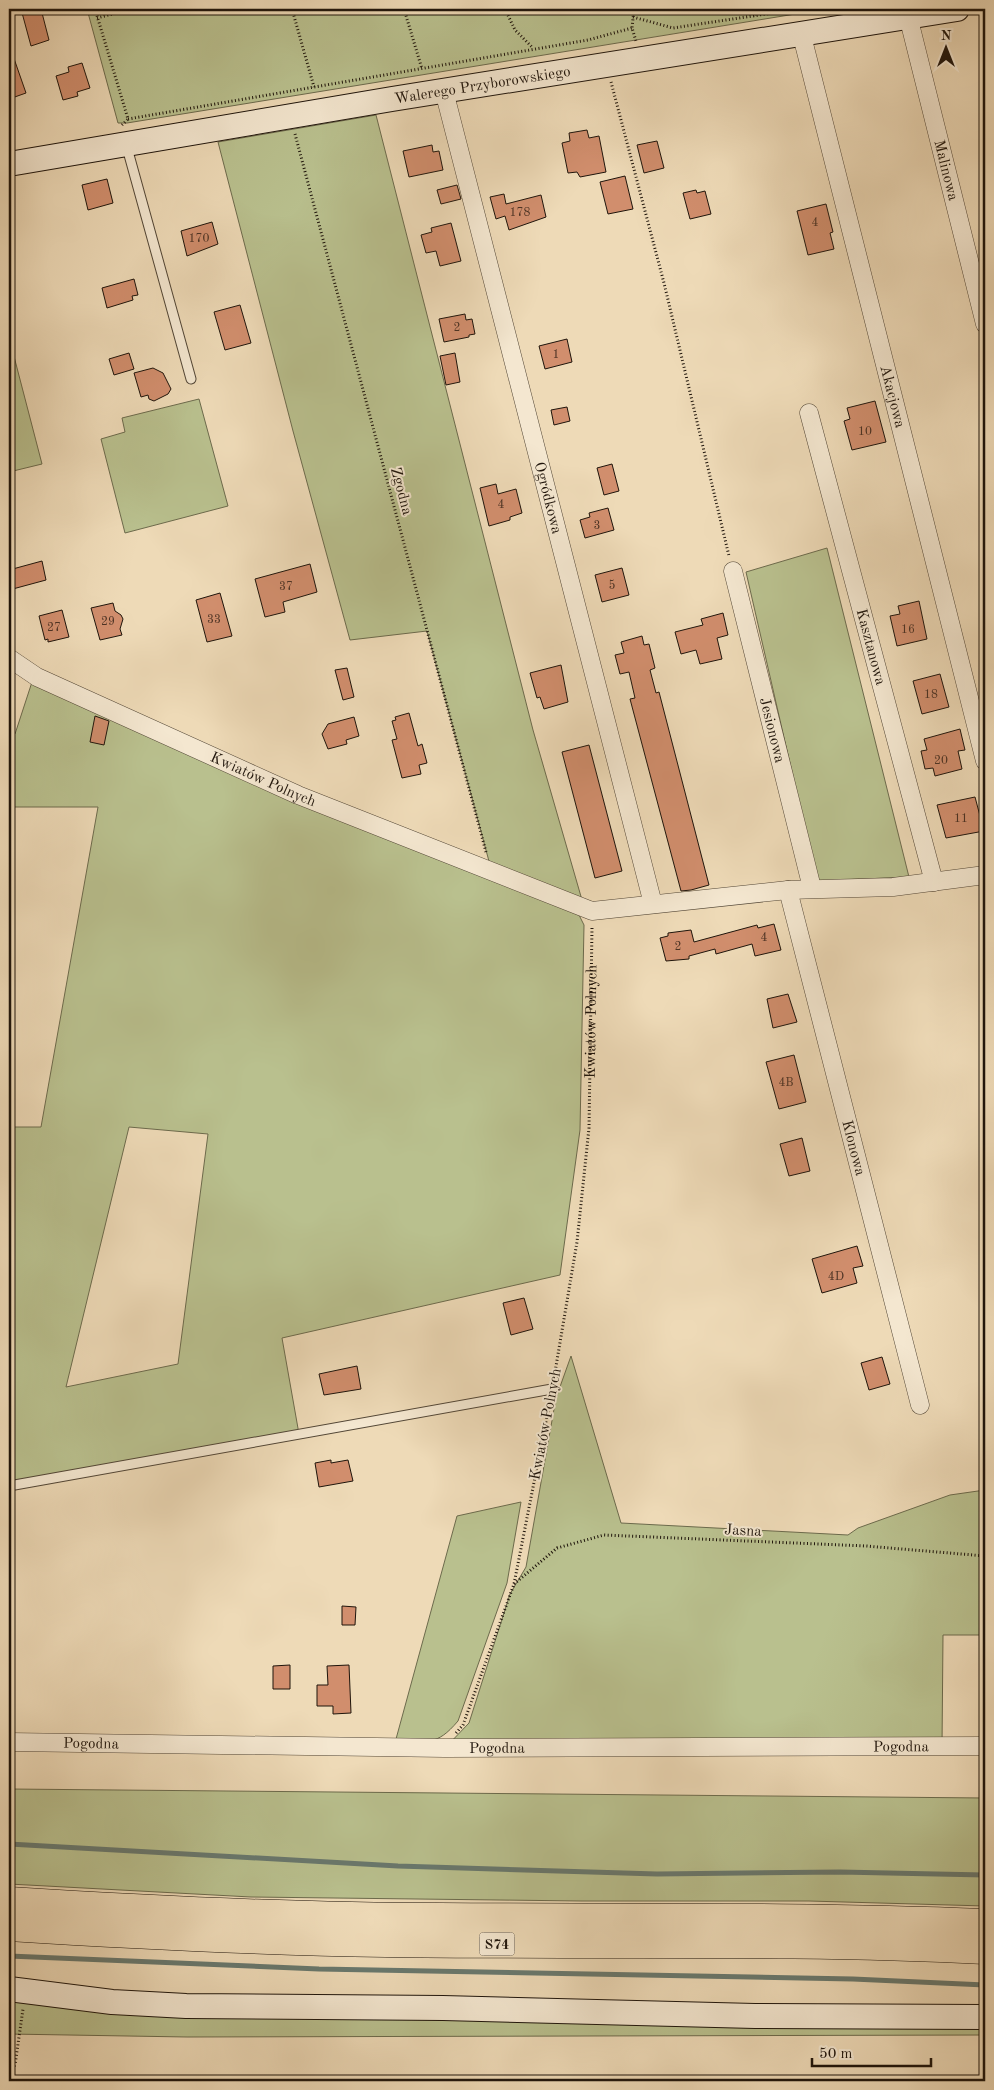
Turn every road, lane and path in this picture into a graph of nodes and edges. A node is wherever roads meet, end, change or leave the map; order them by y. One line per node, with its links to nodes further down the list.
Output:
1 (95, 9): 13 (path)
2 (132, 9): 13 (path)
3 (292, 9): 20 (path)
4 (404, 9): 19 (path)
5 (505, 9): 16 (path)
6 (634, 9): 12 (path)
7 (753, 9): 10 (path)
8 (799, 9): 10 (path)
9 (956, 9): 11 (street, Walerego Przyborowskiego)
10 (755, 16): 12 (path)
11 (908, 16): 15 (street, Walerego Przyborowskiego); 26 (street, Malinowa)
12 (633, 17): 14 (path)
13 (97, 18): 23 (path)
14 (632, 28): 16 (path); 17 (path)
15 (801, 32): 17 (street, Walerego Przyborowskiego); 31 (street, Akacjowa)
16 (533, 48): 19 (path)
17 (638, 60): 18 (street, Walerego Przyborowskiego)
18 (607, 64): 21 (street, Walerego Przyborowskiego); 29 (path)
19 (422, 69): 20 (path)
20 (314, 87): 23 (path)
21 (444, 91): 22 (street, Walerego Przyborowskiego); 37 (street, Ogródkowa)
22 (290, 116): 24 (street, Walerego Przyborowskiego); 32 (path, Zgodna)
23 (128, 119): 24 (path)
24 (121, 145): 25 (street, Walerego Przyborowskiego); 27 (lane)
25 (9, 164)
26 (985, 324)
27 (192, 379)
28 (809, 413): 34 (street, Kasztanowa)
29 (733, 571): 35 (street, Jesionowa)
30 (9, 658): 32 (street, Kwiatów Polnych)
31 (985, 761)
32 (492, 872): 38 (street, Kwiatów Polnych)
33 (985, 875): 34 (street)
34 (934, 882): 35 (street)
35 (812, 888): 36 (street)
36 (788, 890): 37 (street); 40 (street, Klonowa)
37 (653, 904): 38 (street)
38 (592, 911): 39 (path, Kwiatów Polnych)
39 (552, 1389): 41 (lane); 43 (path, Kwiatów Polnych)
40 (920, 1405)
41 (9, 1486)
42 (985, 1556): 43 (path, Jasna)
43 (514, 1584): 46 (path, Kwiatów Polnych)
44 (9, 1742): 46 (street, Pogodna)
45 (985, 1746): 46 (street, Pogodna)
46 (445, 1748)
47 (9, 1901): 48 (highway, S74)
48 (985, 1923)
49 (9, 1927): 50 (highway, S74)
50 (985, 1950)
51 (18, 1990): 52 (street); 53 (path)
52 (985, 2017)
53 (9, 2074)

